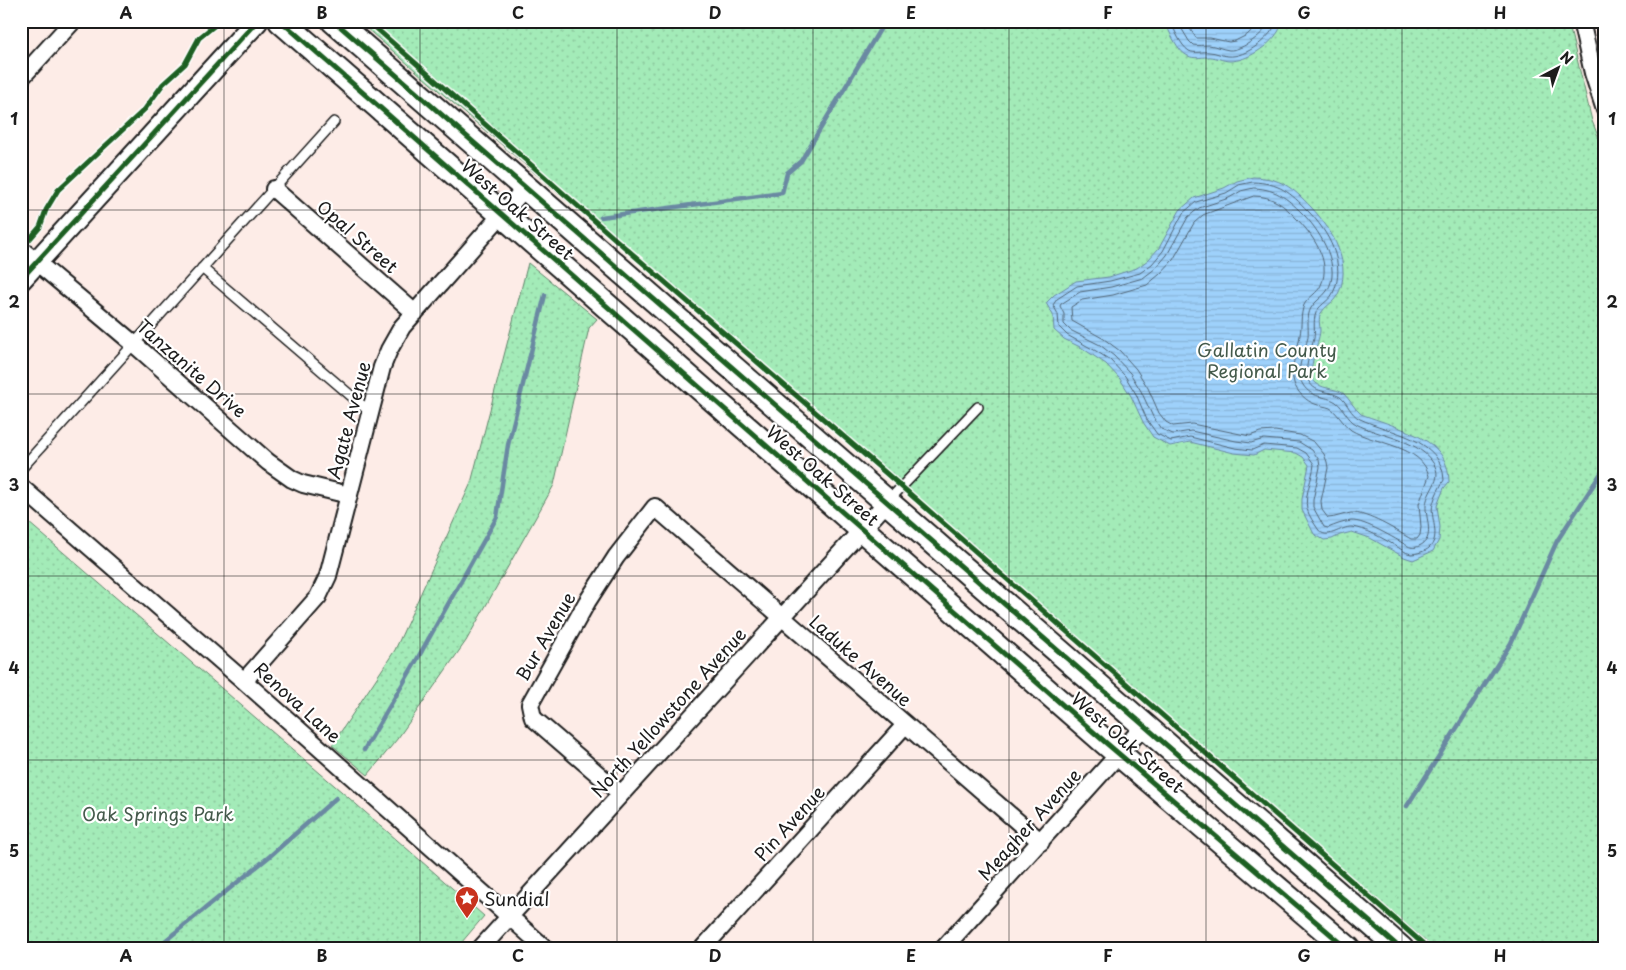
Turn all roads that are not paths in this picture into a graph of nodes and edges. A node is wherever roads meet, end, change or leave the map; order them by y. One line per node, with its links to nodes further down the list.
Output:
1 (73, 21): 6 (street)
2 (256, 21): 12 (street)
3 (281, 21): 11 (main road, West Oak Street)
4 (334, 21): 9 (main road, West Oak Street)
5 (1581, 21): 7 (street)
6 (21, 78)
7 (1605, 110)
8 (334, 122): 10 (lane)
9 (525, 188): 11 (street, Agate Avenue); 22 (main road, West Oak Street)
10 (274, 189): 13 (lane); 15 (street, Opal Street)
11 (502, 214): 15 (street, Agate Avenue); 24 (main road, West Oak Street)
12 (29, 256): 14 (street); 16 (street, Tanzanite Drive)
13 (202, 268): 16 (lane); 18 (lane)
14 (21, 279)
15 (415, 313): 18 (street, Agate Avenue)
16 (134, 344): 19 (lane); 21 (street, Tanzanite Drive)
17 (978, 407): 22 (lane)
18 (370, 412): 21 (street, Agate Avenue)
19 (21, 469)
20 (21, 487): 26 (street, Renova Lane)
21 (348, 495): 26 (street, Agate Avenue)
22 (887, 502): 24 (street, North Yellowstone Avenue); 28 (main road, West Oak Street)
23 (655, 507): 25 (street, Laduke Avenue); 30 (street, Bur Avenue)
24 (862, 528): 25 (street, North Yellowstone Avenue); 29 (main road, West Oak Street)
25 (782, 617): 27 (street, Laduke Avenue); 30 (street, North Yellowstone Avenue)
26 (244, 681): 32 (street, Renova Lane)
27 (905, 724): 31 (street, Laduke Avenue); 35 (street, Pin Avenue)
28 (1144, 726): 29 (street, Meagher Avenue); 38 (main road, West Oak Street)
29 (1119, 754): 31 (street, Meagher Avenue); 37 (main road, West Oak Street)
30 (621, 794): 32 (street, North Yellowstone Avenue)
31 (1041, 842): 36 (street, Meagher Avenue)
32 (509, 916): 33 (street, North Yellowstone Avenue); 34 (street, Renova Lane)
33 (480, 949)
34 (546, 949)
35 (702, 949)
36 (943, 949)
37 (1348, 949)
38 (1401, 949)

